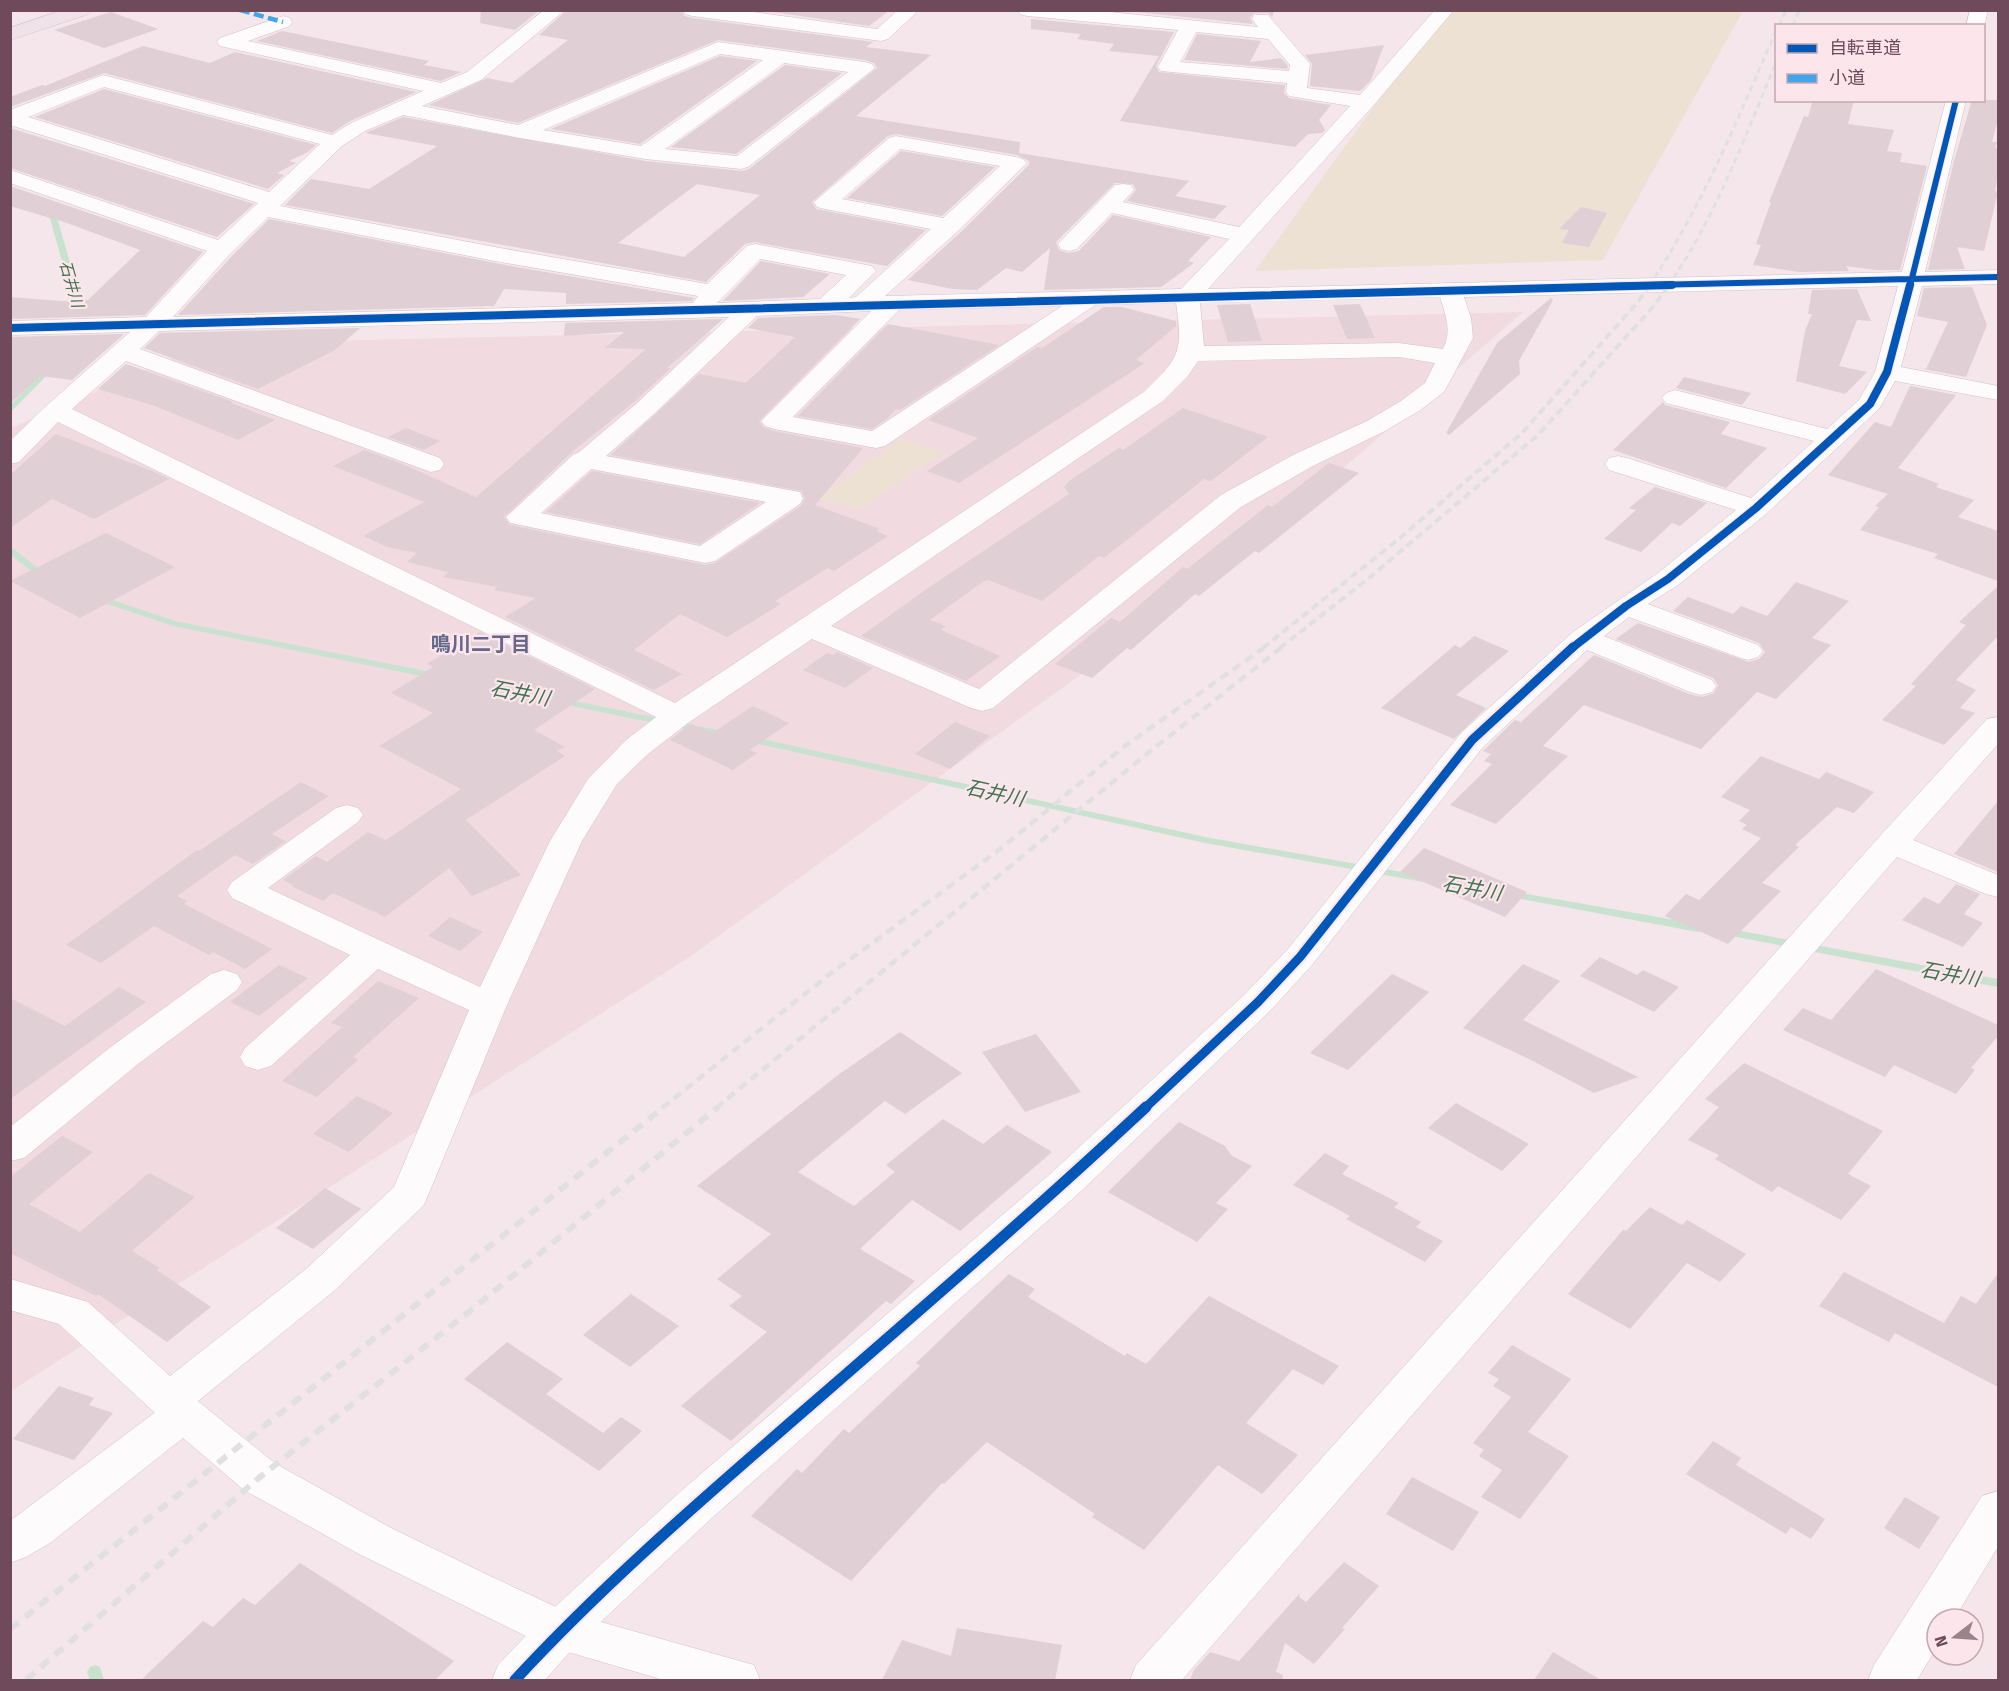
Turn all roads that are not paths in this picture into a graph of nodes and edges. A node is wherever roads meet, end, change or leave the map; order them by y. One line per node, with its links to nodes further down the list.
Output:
1 (82, 10): 12 (highway)
2 (556, 10): 16 (street)
3 (692, 10): 10 (street)
4 (801, 10): 10 (street)
5 (910, 10): 10 (street)
6 (1027, 10): 11 (street)
7 (1254, 10): 13 (street)
8 (1445, 10): 17 (street)
9 (283, 22): 16 (street)
10 (786, 22)
11 (1189, 27): 13 (street); 15 (street)
12 (10, 34)
13 (1274, 34): 15 (street)
14 (781, 56): 21 (street); 23 (street); 23 (street)
15 (1297, 78): 17 (street)
16 (444, 90): 19 (street)
17 (1366, 102): 27 (street)
18 (1956, 102): 31 (street)
19 (400, 108): 21 (street); 22 (street)
20 (10, 118): 22 (street); 25 (street)
21 (520, 132): 23 (street)
22 (335, 142): 25 (street)
23 (645, 153)
24 (10, 176): 29 (street)
25 (270, 205): 29 (street); 35 (street)
26 (950, 226): 26 (street); 37 (street)
27 (1243, 235): 28 (street); 33 (street)
28 (1069, 244)
29 (222, 249): 40 (street)
30 (1998, 277): 31 (street)
31 (1912, 280): 32 (street); 45 (street)
32 (1450, 291): 33 (street); 44 (street)
33 (1187, 297): 34 (street); 43 (street)
34 (1089, 299): 36 (street); 36 (street)
35 (706, 301): 38 (street); 39 (street); 40 (street)
36 (892, 303): 37 (street)
37 (863, 304): 38 (street)
38 (826, 306): 39 (street)
39 (751, 309): 51 (street)
40 (152, 325): 41 (street); 42 (street)
41 (10, 328)
42 (123, 351): 48 (street); 52 (street)
43 (1190, 354): 44 (street); 56 (street)
44 (1451, 358): 56 (street)
45 (1887, 372): 46 (street); 49 (street)
46 (1998, 393)
47 (1675, 398): 49 (street)
48 (55, 411): 50 (street); 60 (street)
49 (1832, 438): 54 (street)
50 (10, 456)
51 (583, 460): 51 (street)
52 (431, 464)
53 (1618, 465): 54 (street)
54 (1756, 508): 55 (street)
55 (1626, 606): 57 (street); 58 (street)
56 (811, 628): 60 (street)
57 (1583, 638): 59 (street); 74 (street)
58 (1748, 651)
59 (1701, 686)
60 (677, 716): 67 (street)
61 (1998, 726): 63 (street)
62 (346, 815): 65 (street)
63 (1892, 843): 64 (street); 77 (street)
64 (1998, 887)
65 (374, 953): 67 (street); 68 (street)
66 (224, 982): 69 (street)
67 (489, 1005): 71 (street)
68 (258, 1057)
69 (10, 1148)
70 (10, 1294): 71 (street)
71 (177, 1407): 73 (street); 74 (street)
72 (1998, 1509): 78 (street)
73 (10, 1544)
74 (560, 1631): 75 (street); 76 (street)
75 (515, 1680)
76 (738, 1680)
77 (1153, 1680)
78 (1891, 1680)

